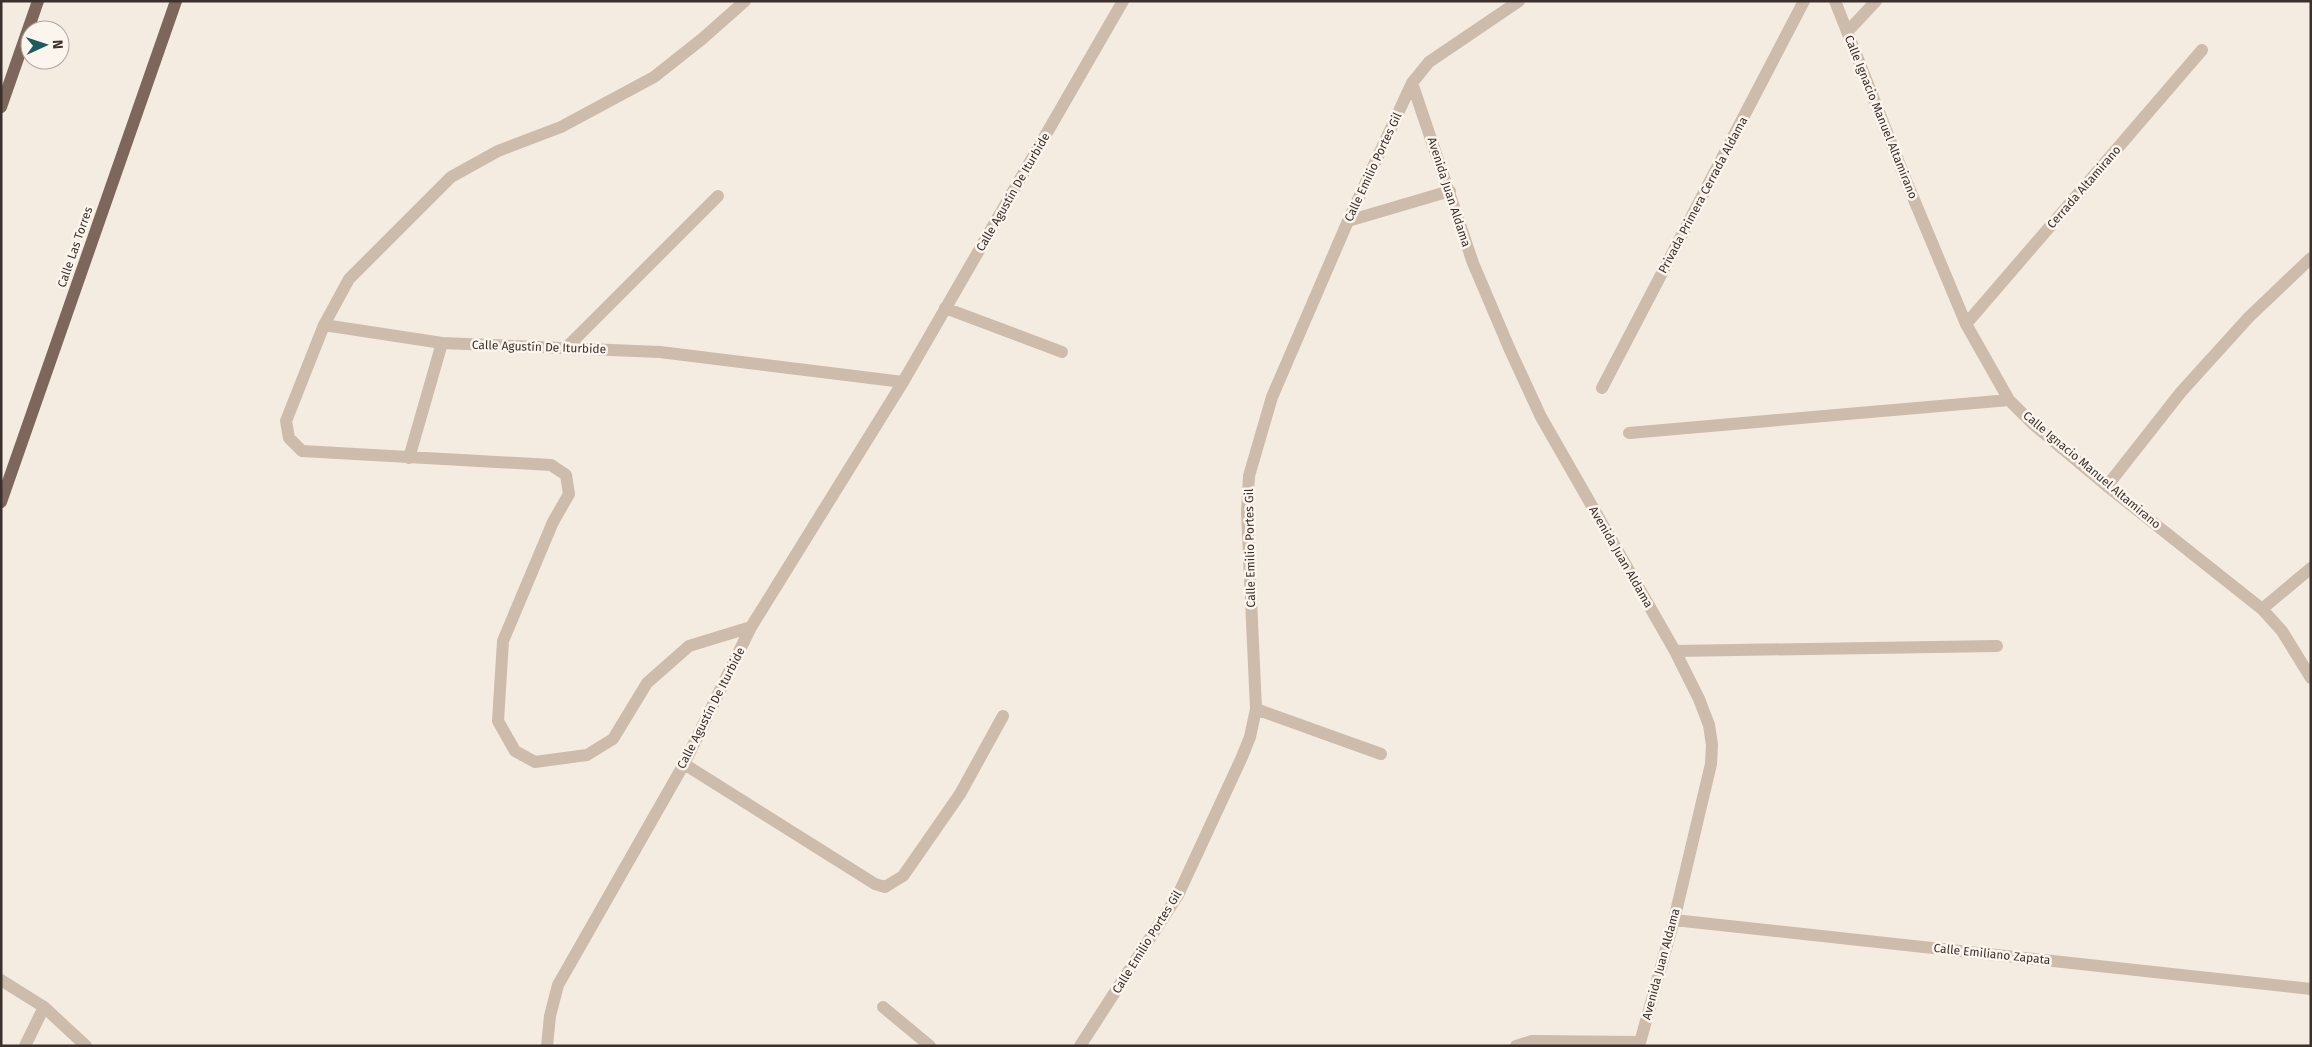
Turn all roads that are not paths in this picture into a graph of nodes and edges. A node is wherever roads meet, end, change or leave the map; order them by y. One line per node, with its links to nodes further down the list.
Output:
1 (38, 1): 12 (main road)
2 (176, 1): 29 (main road, Calle Las Torres)
3 (745, 1): 19 (street)
4 (1123, 1): 17 (street, Calle Agustín De Iturbide)
5 (1519, 1): 11 (street, Calle Emilio Portes Gil)
6 (1804, 1): 24 (street, Privada Primera Cerrada Aldama)
7 (1835, 1): 9 (street, Calle Ignacio Manuel Altamirano)
8 (1876, 1): 9 (street)
9 (1848, 31): 18 (street, Calle Ignacio Manuel Altamirano)
10 (2202, 50): 18 (street, Cerrada Altamirano)
11 (1412, 83): 13 (street, Avenida Juan Aldama); 15 (street, Calle Emilio Portes Gil)
12 (1, 107)
13 (1450, 191): 15 (street); 34 (street, Avenida Juan Aldama)
14 (718, 196): 21 (street)
15 (1348, 221): 36 (street, Calle Emilio Portes Gil)
16 (2311, 258): 28 (street)
17 (945, 308): 22 (street); 23 (street, Calle Agustín De Iturbide)
18 (1966, 324): 25 (street, Calle Ignacio Manuel Altamirano)
19 (324, 325): 20 (street, Calle Agustín De Iturbide); 27 (street)
20 (442, 343): 21 (street, Calle Agustín De Iturbide); 27 (street)
21 (566, 348): 23 (street, Calle Agustín De Iturbide)
22 (1062, 352)
23 (904, 382): 32 (street, Calle Agustín De Iturbide)
24 (1602, 388)
25 (2009, 400): 26 (street); 28 (street, Calle Ignacio Manuel Altamirano)
26 (1629, 433)
27 (409, 458): 32 (street)
28 (2107, 486): 31 (street, Calle Ignacio Manuel Altamirano)
29 (1, 502)
30 (2311, 568): 31 (street)
31 (2262, 609): 35 (street, Calle Ignacio Manuel Altamirano)
32 (751, 627): 39 (street, Calle Agustín De Iturbide)
33 (1997, 646): 34 (street)
34 (1675, 650): 40 (street, Avenida Juan Aldama)
35 (2311, 678)
36 (1256, 709): 38 (street); 50 (street, Calle Emilio Portes Gil)
37 (1003, 716): 39 (street)
38 (1381, 754)
39 (684, 764): 48 (street, Calle Agustín De Iturbide)
40 (1674, 920): 42 (street, Calle Emiliano Zapata); 45 (street, Avenida Juan Aldama)
41 (1, 980): 43 (street)
42 (2311, 989)
43 (44, 1007): 46 (street); 47 (street)
44 (883, 1007): 49 (street)
45 (1640, 1044): 51 (street)
46 (25, 1046)
47 (86, 1046)
48 (547, 1046)
49 (930, 1046)
50 (1080, 1046)
51 (1516, 1046)

